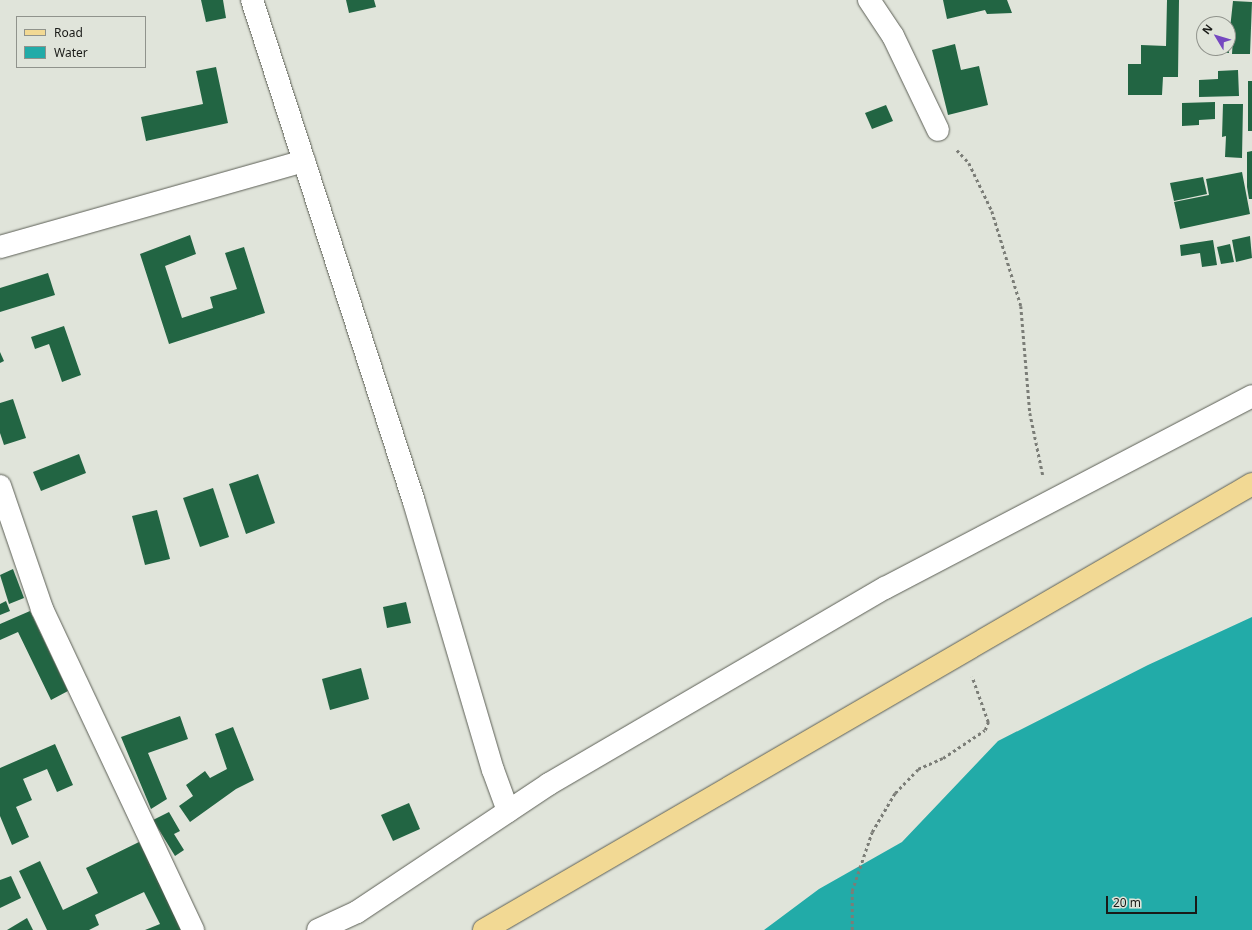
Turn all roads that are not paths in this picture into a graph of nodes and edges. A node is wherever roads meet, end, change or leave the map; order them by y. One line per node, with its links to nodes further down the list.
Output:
1 (252, 0): 4 (street)
2 (869, 0): 3 (street)
3 (938, 130)
4 (304, 161): 5 (street); 9 (street)
5 (0, 247)
6 (1252, 396): 9 (street)
7 (1252, 484): 12 (main road)
8 (0, 486): 10 (street)
9 (508, 811): 11 (street)
10 (193, 930)
11 (318, 930)
12 (484, 930)

